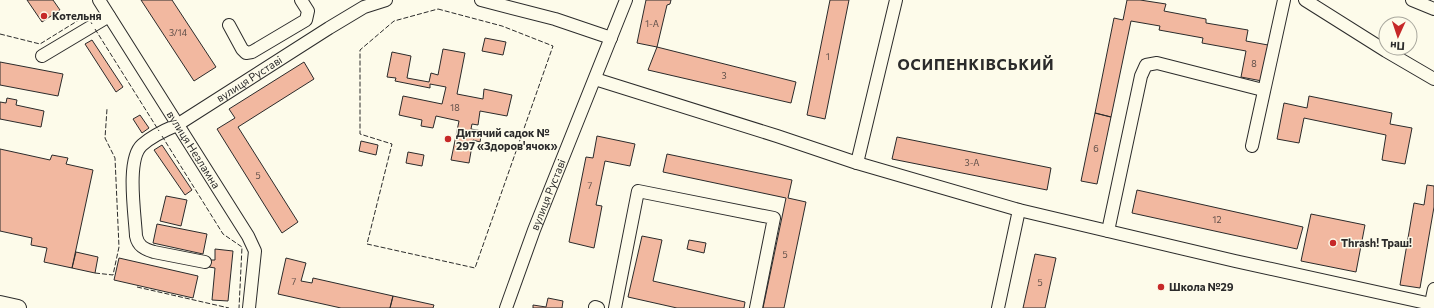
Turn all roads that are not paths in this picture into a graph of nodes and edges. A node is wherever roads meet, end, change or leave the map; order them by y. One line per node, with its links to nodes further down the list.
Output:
1 (99, 0): 11 (street, вулиця Незламна)
2 (301, 0): 12 (street)
3 (386, 0): 18 (street, вулиця Руставі)
4 (481, 0): 13 (street)
5 (626, 0): 13 (street, вулиця Руставі)
6 (896, 0): 20 (street)
7 (1284, 0): 17 (street)
8 (1305, 0): 15 (street)
9 (1412, 0): 10 (street)
10 (1434, 9)
11 (109, 16): 14 (street); 18 (street, вулиця Незламна)
12 (229, 25)
13 (611, 38): 16 (street, вулиця Руставі)
14 (42, 56)
15 (1434, 79)
16 (595, 80): 20 (street); 29 (street, вулиця Руставі)
17 (1263, 90): 19 (street); 22 (street)
18 (177, 125): 23 (street, вулиця Руставі); 28 (street, вулиця Незламна)
19 (1252, 146)
20 (857, 163): 21 (street)
21 (1019, 210): 22 (street); 32 (street)
22 (1108, 231): 26 (street)
23 (205, 262)
24 (1434, 289): 26 (street)
25 (0, 304): 27 (main road)
26 (1430, 306)
27 (18, 308)
28 (248, 308)
29 (506, 308)
30 (615, 308): 31 (street)
31 (756, 308)
32 (998, 308)

